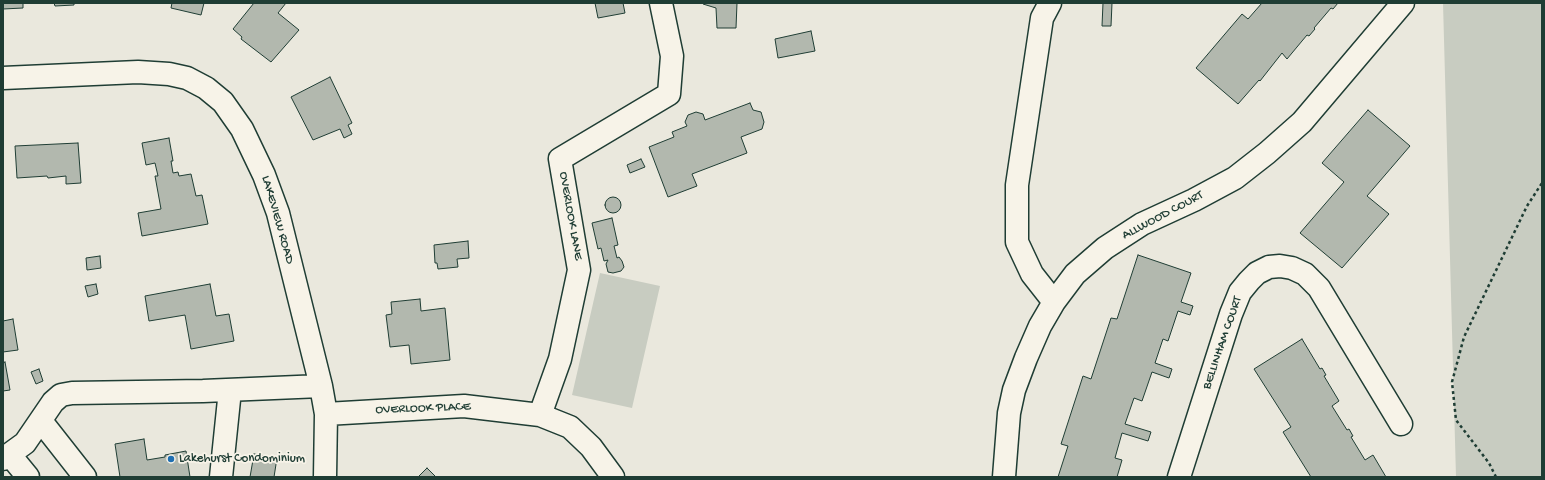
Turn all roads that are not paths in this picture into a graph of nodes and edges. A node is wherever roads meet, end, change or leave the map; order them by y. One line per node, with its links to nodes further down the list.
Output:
1 (661, 3): 9 (street, OVERLOOK LANE)
2 (1050, 3): 5 (street)
3 (1403, 3): 5 (street, ALLWOOD COURT)
4 (3, 78): 6 (street, LAKEVIEW ROAD)
5 (1054, 302): 18 (street, ALLWOOD COURT)
6 (321, 386): 7 (street); 8 (street, LAKEVIEW ROAD)
7 (230, 390): 10 (street); 15 (street)
8 (326, 414): 9 (street, OVERLOOK PLACE); 16 (street, LAKEVIEW ROAD)
9 (540, 415): 17 (street, OVERLOOK PLACE)
10 (41, 421): 12 (street); 14 (street)
11 (1401, 424): 19 (street, BELLINHAM COURT)
12 (6, 457): 13 (street)
13 (28, 477)
14 (85, 477)
15 (220, 477)
16 (325, 477)
17 (613, 477)
18 (1004, 477)
19 (1179, 477)

